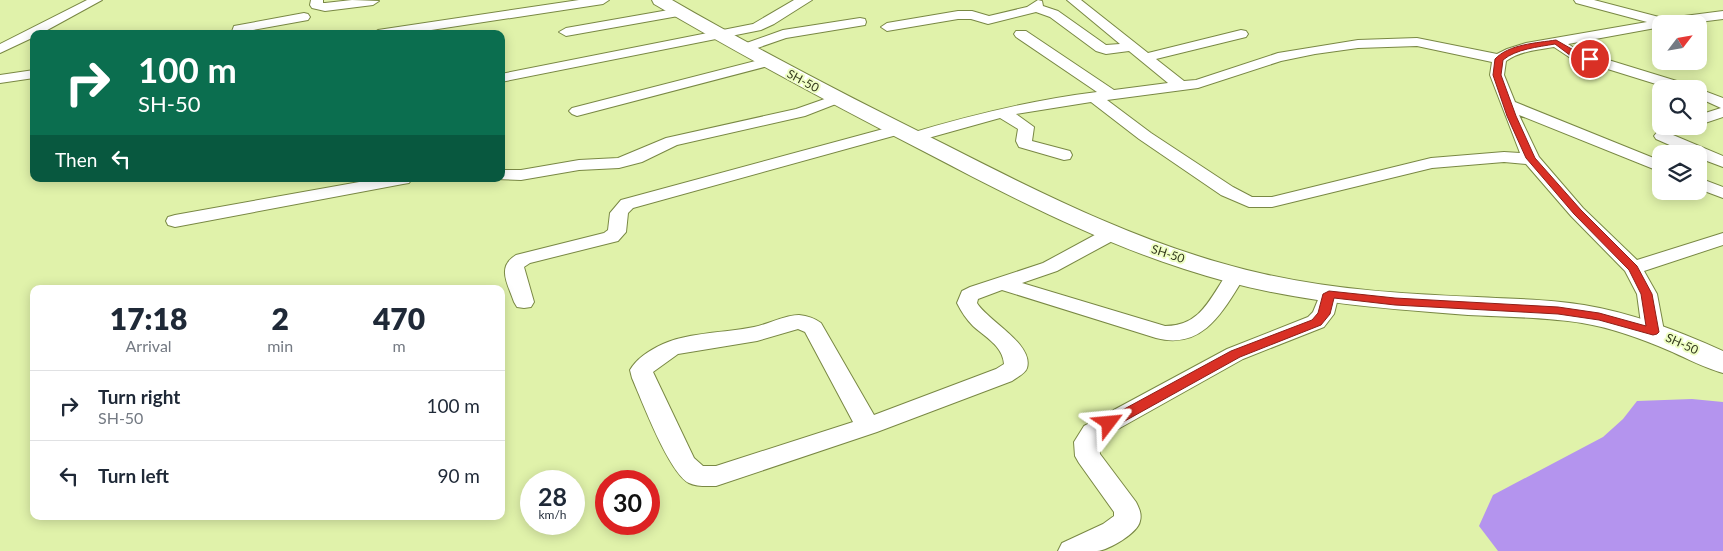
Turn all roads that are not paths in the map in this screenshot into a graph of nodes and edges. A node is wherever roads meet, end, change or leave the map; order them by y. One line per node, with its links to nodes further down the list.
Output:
1 (96, 0): 19 (street)
2 (317, 0): 9 (street)
3 (603, 0): 21 (street)
4 (806, 0): 26 (street)
5 (1020, 0): 10 (street)
6 (1052, 0): 10 (street)
7 (1073, 0): 28 (street)
8 (1580, 0): 15 (street)
9 (373, 1)
10 (1036, 5): 18 (street); 28 (street)
11 (670, 6): 22 (street); 26 (highway, SH-50)
12 (1723, 15): 14 (street)
13 (304, 17): 20 (street)
14 (1708, 17)
15 (1652, 19)
16 (860, 22): 30 (street)
17 (1652, 24): 27 (street)
18 (886, 27)
19 (37, 30)
20 (239, 30)
21 (404, 30)
22 (566, 32)
23 (30, 34): 29 (street)
24 (1021, 34): 39 (street)
25 (1242, 34): 31 (street)
26 (721, 35): 30 (highway, SH-50); 35 (street)
27 (1556, 42): 32 (street); 37 (street)
28 (1132, 47): 31 (street)
29 (0, 49)
30 (743, 49): 33 (highway, SH-50)
31 (1145, 58): 38 (street)
32 (1499, 59): 38 (street); 43 (street)
33 (767, 62): 41 (highway, SH-50); 44 (street)
34 (30, 75): 36 (street)
35 (505, 77)
36 (0, 79)
37 (1659, 80)
38 (1182, 87): 39 (street)
39 (1102, 96): 46 (street); 51 (street)
40 (1707, 97): 42 (street)
41 (836, 99): 48 (highway, SH-50); 54 (street)
42 (1723, 104)
43 (1508, 105): 51 (street); 53 (street)
44 (577, 111)
45 (1723, 112): 47 (street)
46 (1003, 113): 48 (street); 50 (street)
47 (1707, 117)
48 (906, 134): 59 (highway, SH-50); 65 (street)
49 (1663, 135): 52 (street)
50 (1064, 155)
51 (1531, 158): 61 (street)
52 (1723, 162)
53 (1652, 163)
54 (505, 176)
55 (387, 182): 58 (street)
56 (1707, 186): 57 (street)
57 (1723, 193)
58 (175, 221)
59 (1111, 234): 62 (highway, SH-50); 63 (street)
60 (1723, 239): 61 (street)
61 (1633, 268): 66 (street)
62 (1235, 276): 63 (street); 64 (highway, SH-50)
63 (1002, 283): 68 (street)
64 (1329, 294): 66 (highway, SH-50); 69 (street)
65 (524, 302)
66 (1653, 332): 67 (highway, SH-50)
67 (1723, 362)
68 (868, 426): 68 (street)
69 (1072, 551)

